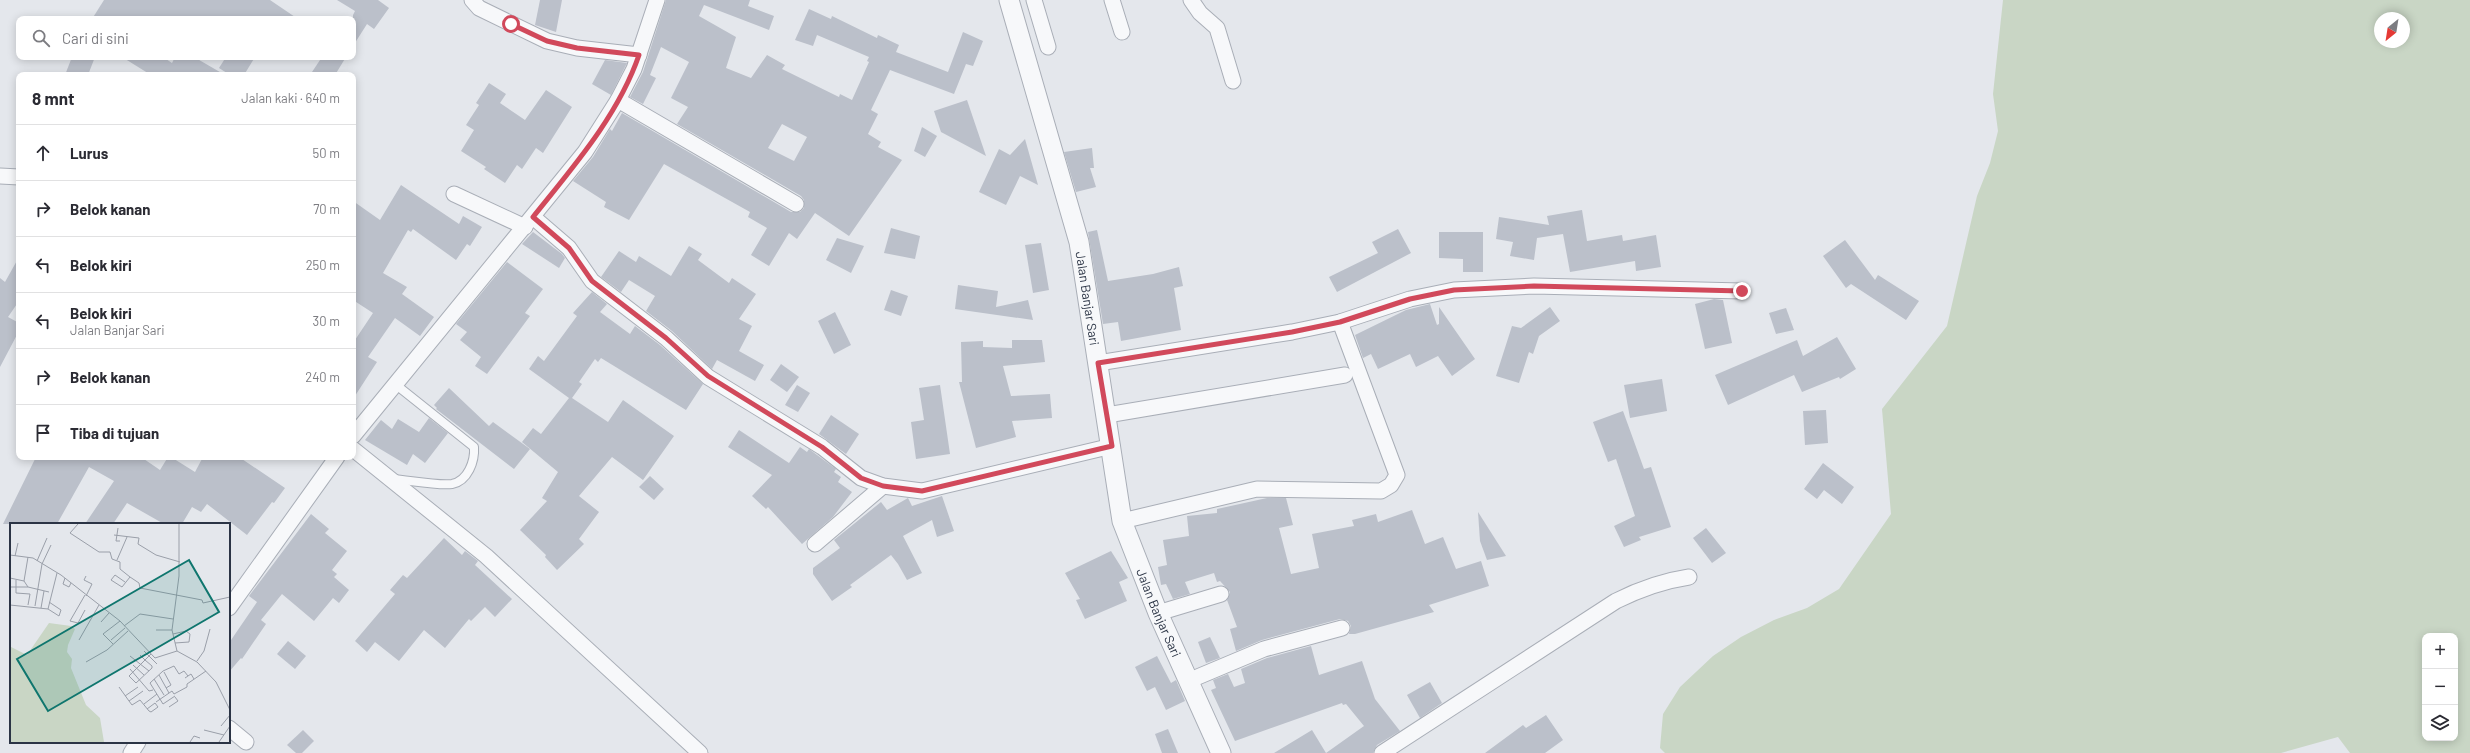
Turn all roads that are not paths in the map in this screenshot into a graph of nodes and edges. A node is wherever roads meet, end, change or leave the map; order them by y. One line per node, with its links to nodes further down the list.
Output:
1 (472, 0): 9 (street)
2 (657, 0): 9 (street)
3 (1009, 0): 19 (street, Jalan Banjar Sari)
4 (1034, 0): 8 (street)
5 (1112, 0): 7 (street)
6 (1191, 0): 10 (street)
7 (1122, 32)
8 (1048, 47)
9 (639, 55): 11 (street)
10 (1233, 81)
11 (618, 100): 15 (street); 16 (street)
12 (0, 176): 13 (street)
13 (16, 177)
14 (454, 194): 16 (street)
15 (796, 204)
16 (529, 222): 21 (street); 28 (street)
17 (1742, 291): 18 (street)
18 (1340, 322): 19 (street); 29 (street)
19 (1098, 363): 22 (street, Jalan Banjar Sari)
20 (1345, 375): 22 (street)
21 (395, 384): 23 (street); 27 (lane)
22 (1107, 415): 24 (street, Jalan Banjar Sari)
23 (356, 432)
24 (1112, 446): 28 (street); 29 (street, Jalan Banjar Sari)
25 (356, 451): 27 (street)
26 (335, 460): 33 (street)
27 (390, 479): 41 (street)
28 (883, 486): 30 (street)
29 (1122, 521): 34 (street, Jalan Banjar Sari)
30 (815, 544)
31 (1689, 577): 43 (street)
32 (1221, 594): 34 (street)
33 (230, 607)
34 (1158, 613): 36 (street, Jalan Banjar Sari)
35 (1342, 628): 36 (street)
36 (1188, 681): 42 (street, Jalan Banjar Sari)
37 (230, 729): 38 (street)
38 (246, 742)
39 (137, 743): 40 (street)
40 (131, 753)
41 (700, 753)
42 (1221, 753)
43 (1382, 753)

